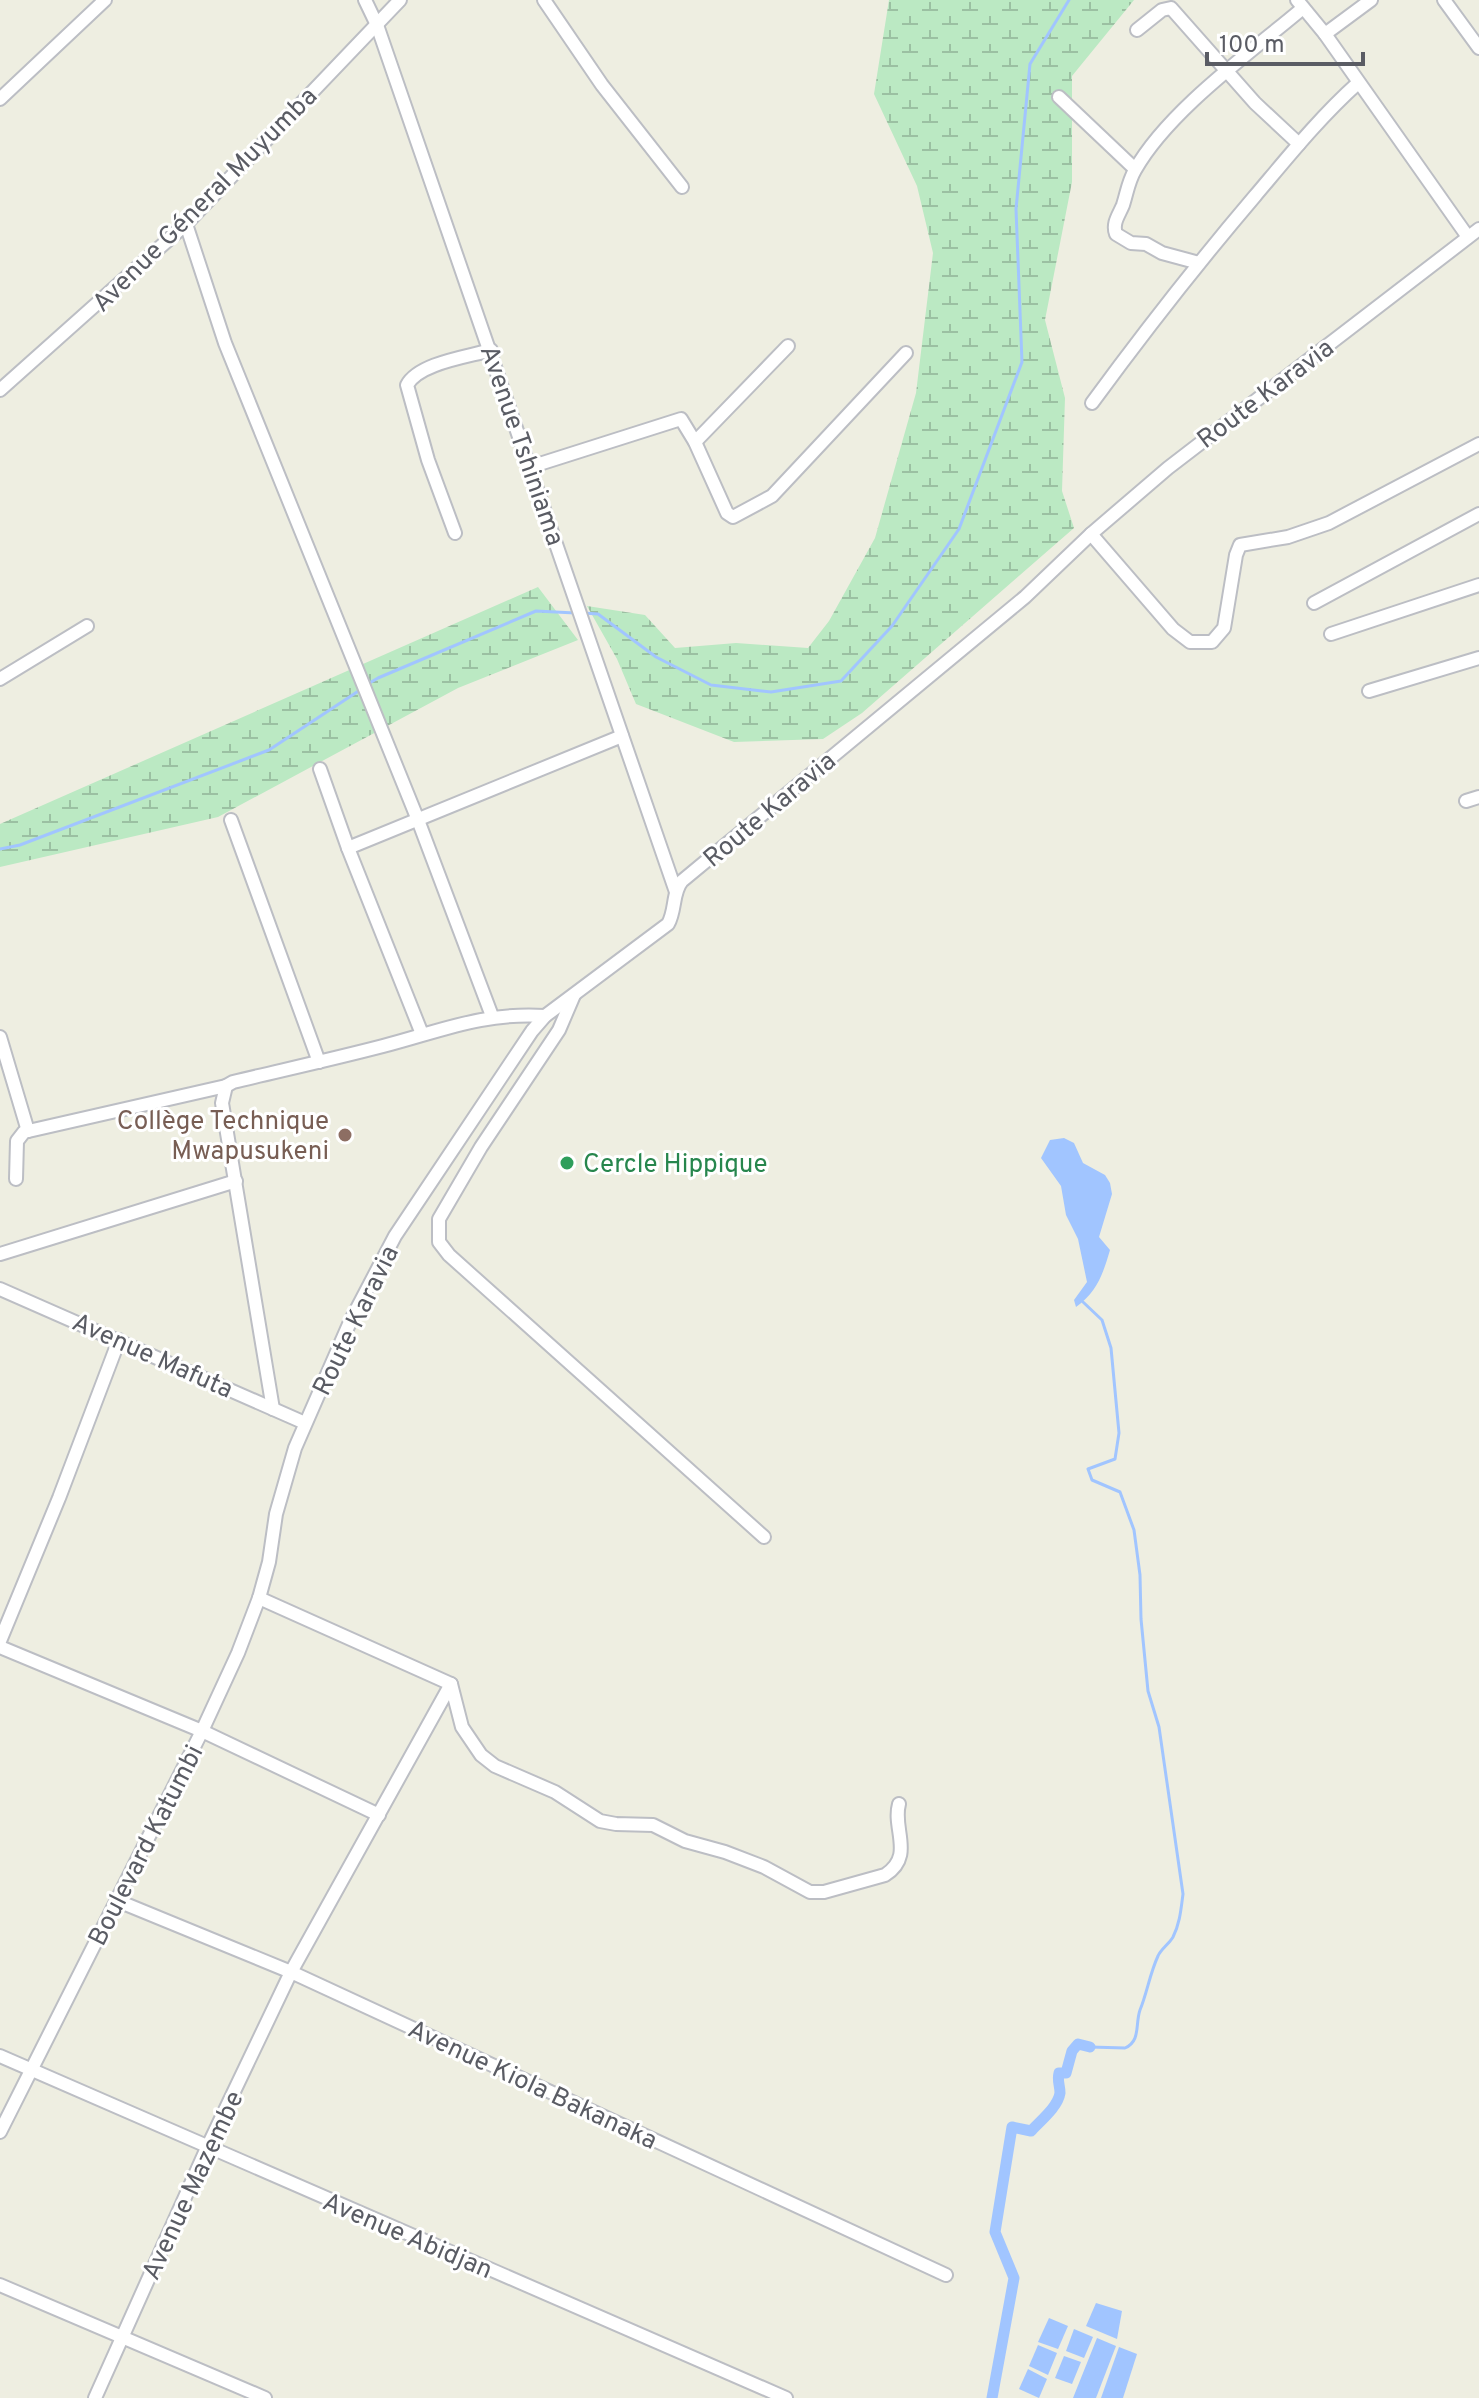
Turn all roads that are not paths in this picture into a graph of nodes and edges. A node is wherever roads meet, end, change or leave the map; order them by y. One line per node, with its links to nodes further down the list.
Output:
1 (105, 0): 15 (street)
2 (365, 0): 8 (street, Avenue Tshiniama)
3 (400, 0): 8 (street, Avenue Géneral Muyumba)
4 (544, 0): 18 (street)
5 (1371, 0): 10 (street)
6 (1444, 0): 11 (street)
7 (1300, 4): 10 (street); 12 (street)
8 (377, 25): 19 (street, Avenue Géneral Muyumba); 23 (street, Avenue Tshiniama)
9 (1137, 30): 12 (street)
10 (1325, 34): 13 (street)
11 (1479, 48)
12 (1226, 72): 16 (street); 17 (street)
13 (1358, 83): 16 (street); 20 (street)
14 (1059, 97): 17 (street)
15 (0, 99)
16 (1299, 144): 21 (street)
17 (1135, 169): 21 (street)
18 (682, 187)
19 (186, 224): 25 (street, Avenue Géneral Muyumba); 45 (street)
20 (1474, 233): 32 (street, Route Karavia)
21 (1199, 263): 26 (street)
22 (788, 346): 27 (street)
23 (491, 350): 29 (street, Avenue Tshiniama); 31 (street)
24 (906, 353): 27 (street)
25 (0, 390)
26 (1092, 403)
27 (695, 442): 29 (street)
28 (1479, 444): 32 (street)
29 (530, 467): 40 (street, Avenue Tshiniama)
30 (1479, 514): 34 (street)
31 (455, 533)
32 (1091, 534): 48 (street, Route Karavia)
33 (1479, 585): 36 (street)
34 (1314, 603)
35 (87, 626): 38 (street)
36 (1331, 634)
37 (1479, 658): 39 (street)
38 (0, 679)
39 (1369, 691)
40 (622, 736): 45 (street); 47 (street, Avenue Tshiniama)
41 (320, 769): 46 (street)
42 (1479, 797): 43 (street)
43 (1466, 801)
44 (231, 820): 55 (street)
45 (418, 820): 46 (street); 51 (street)
46 (348, 848): 53 (street)
47 (668, 868): 48 (street); 49 (street, Avenue Tshiniama)
48 (692, 872): 49 (street, Route Karavia)
49 (676, 892): 50 (street, Route Karavia)
50 (574, 995): 52 (street, Route Karavia); 65 (street)
51 (492, 1016): 52 (street); 53 (street)
52 (545, 1016): 64 (street, Route Karavia)
53 (422, 1034): 55 (street)
54 (0, 1037): 57 (street)
55 (319, 1062): 56 (street)
56 (226, 1086): 57 (street); 59 (street)
57 (28, 1131): 58 (street)
58 (16, 1179)
59 (236, 1181): 60 (street); 63 (street)
60 (0, 1254)
61 (0, 1289): 62 (street, Avenue Mafuta)
62 (119, 1340): 63 (street, Avenue Mafuta); 68 (street)
63 (273, 1409): 64 (street, Avenue Mafuta)
64 (305, 1423): 66 (street, Route Karavia)
65 (764, 1537)
66 (271, 1549): 67 (street, Boulevard Katumbi)
67 (259, 1598): 69 (street); 70 (street, Boulevard Katumbi)
68 (0, 1644): 70 (street)
69 (451, 1684): 71 (street); 72 (street, Avenue Mazembe)
70 (202, 1731): 72 (street); 73 (street, Boulevard Katumbi)
71 (899, 1804)
72 (379, 1815): 74 (street, Avenue Mazembe)
73 (118, 1901): 74 (street, Avenue Kiola Bakanaka); 76 (street, Boulevard Katumbi)
74 (291, 1972): 78 (street, Avenue Mazembe); 79 (street, Avenue Kiola Bakanaka)
75 (0, 2056): 76 (street, Avenue Abidjan)
76 (32, 2069): 77 (street, Boulevard Katumbi); 78 (street, Avenue Abidjan)
77 (0, 2132)
78 (207, 2148): 81 (street, Avenue Mazembe); 84 (street, Avenue Abidjan)
79 (946, 2275)
80 (0, 2285): 81 (street)
81 (122, 2336): 82 (street, Avenue Mazembe); 83 (street)
82 (95, 2398)
83 (265, 2398)
84 (786, 2398)

